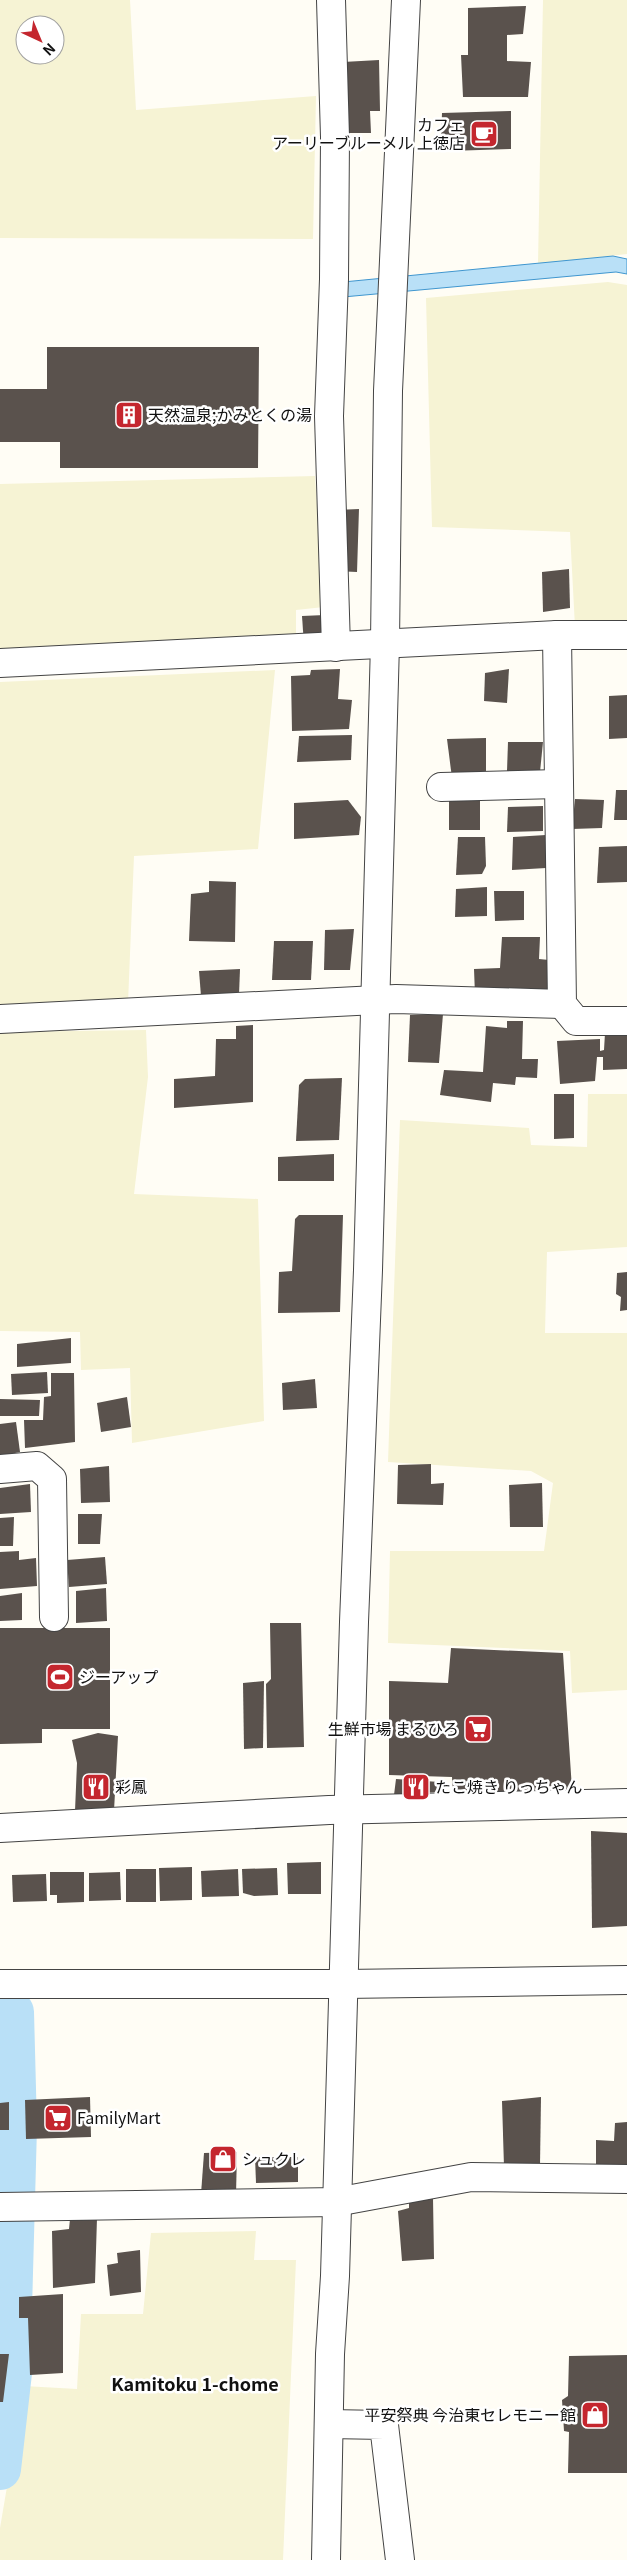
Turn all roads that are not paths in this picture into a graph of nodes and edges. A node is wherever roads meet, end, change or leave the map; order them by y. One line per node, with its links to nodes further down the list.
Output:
1 (331, 0): 6 (street)
2 (406, 0): 5 (street)
3 (557, 634): 4 (street); 5 (street); 8 (street)
4 (627, 635)
5 (385, 644): 6 (street); 10 (street)
6 (336, 647): 7 (street)
7 (0, 663)
8 (559, 784): 9 (street); 11 (street)
9 (441, 787)
10 (374, 1000): 11 (street); 12 (street); 17 (street)
11 (562, 1004): 13 (street)
12 (0, 1019)
13 (627, 1021)
14 (0, 1469): 15 (street)
15 (54, 1617)
16 (627, 1804): 17 (street)
17 (350, 1810): 18 (street); 21 (street)
18 (0, 1828)
19 (627, 1980): 21 (street)
20 (0, 1984): 21 (street)
21 (344, 1984): 23 (street)
22 (627, 2179): 23 (street)
23 (336, 2202): 24 (street); 25 (street)
24 (0, 2207)
25 (329, 2424): 26 (street); 27 (street)
26 (326, 2560)
27 (400, 2560)

